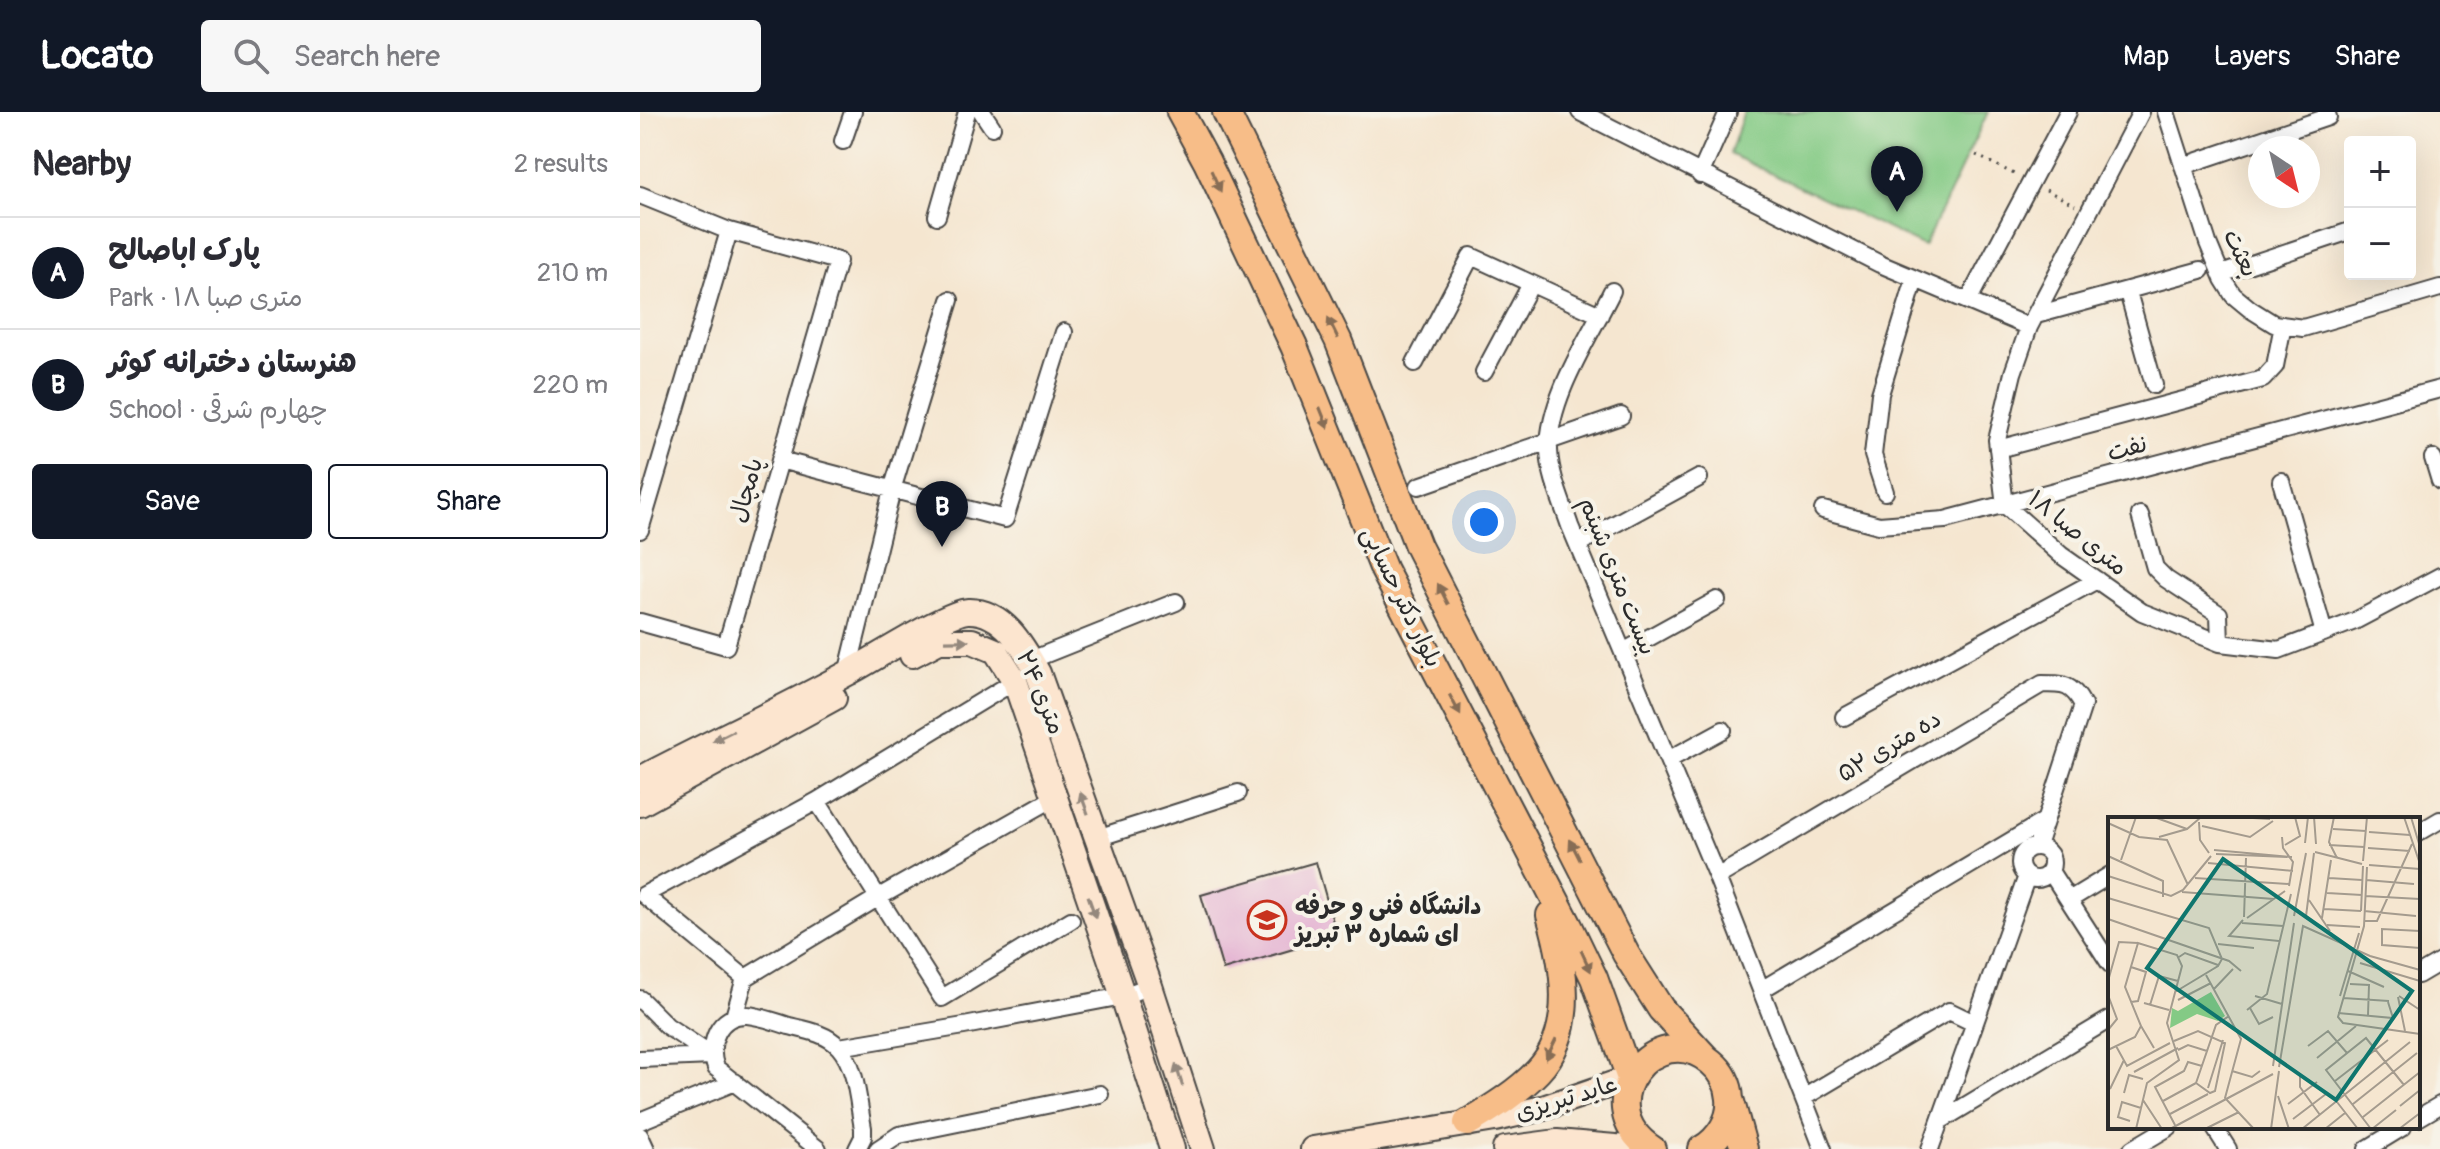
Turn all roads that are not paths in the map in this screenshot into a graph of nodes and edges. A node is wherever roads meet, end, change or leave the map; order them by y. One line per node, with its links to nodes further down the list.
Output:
1 (853, 112): 13 (street)
2 (967, 112): 17 (street)
3 (982, 112): 12 (street)
4 (1180, 112): 78 (main road, بلوار دکتر حسابی, one-way to 78)
5 (1226, 112): 99 (main road, بلوار دکتر حسابی, one-way to 5)
6 (1580, 112): 15 (street)
7 (1728, 112): 15 (street)
8 (2068, 112): 28 (street)
9 (2141, 112): 30 (street, متری صبا ۱۸)
10 (2166, 112): 14 (street, بعثت)
11 (2327, 114): 14 (street)
12 (992, 127)
13 (843, 141)
14 (2183, 166): 21 (street, بعثت)
15 (1700, 175): 22 (street)
16 (640, 195): 18 (street)
17 (937, 216)
18 (729, 231): 41 (street, پامچال); 51 (street)
19 (2344, 233): 21 (street)
20 (2201, 270): 26 (street)
21 (2221, 274): 31 (street, بعثت)
22 (1915, 279): 28 (street); 47 (street)
23 (1531, 284): 29 (street); 33 (street); 34 (street)
24 (2440, 288): 31 (street)
25 (1612, 291): 29 (street, بیست متری شبنم)
26 (2128, 292): 30 (street); 35 (street)
27 (950, 300): 46 (street)
28 (1968, 301): 30 (street)
29 (1600, 315): 38 (street, بیست متری شبنم)
30 (2032, 321): 39 (street, متری صبا ۱۸)
31 (2283, 325): 39 (street)
32 (1064, 332): 46 (street)
33 (1415, 363)
34 (1484, 372)
35 (2154, 385)
36 (2440, 389): 48 (street, نفت)
37 (1621, 416): 38 (street)
38 (1550, 440): 45 (street); 52 (street, بیست متری شبنم)
39 (1998, 449): 48 (street, متری صبا ۱۸)
40 (2433, 458): 44 (street)
41 (780, 460): 46 (street); 57 (street, پامچال)
42 (1699, 478): 52 (street)
43 (2281, 481): 58 (street)
44 (2440, 481)
45 (1419, 486)
46 (892, 490): 62 (street)
47 (1885, 492)
48 (2005, 505): 49 (street, نفت); 54 (street, متری صبا ۱۸)
49 (1823, 510)
50 (2140, 515): 59 (street)
51 (640, 530)
52 (1578, 544): 60 (street, بیست متری شبنم)
53 (2440, 576): 58 (street, متری صبا ۱۸)
54 (2097, 580): 59 (street, متری صبا ۱۸); 64 (street)
55 (1717, 600): 60 (street)
56 (1176, 602): 61 (street)
57 (640, 622)
58 (2324, 633): 59 (street, متری صبا ۱۸)
59 (2220, 643)
60 (1623, 652): 67 (street, بیست متری شبنم)
61 (1031, 660): 62 (street, ۲۴ متری); 76 (street, ۲۴ متری, one-way to 61)
62 (847, 674): 65 (street, ۲۴ متری)
63 (1015, 681): 65 (street, ۲۴ متری, one-way to 63); 70 (street, ۲۴ متری); 71 (street)
64 (1844, 717)
65 (767, 724): 68 (street, ۲۴ متری, one-way to 68); 72 (street, ۲۴ متری)
66 (1723, 730): 67 (street)
67 (1668, 760): 82 (street, بیست متری شبنم)
68 (640, 779)
69 (1238, 793): 76 (street)
70 (1054, 798): 83 (street); 92 (street, ۲۴ متری, one-way to 92)
71 (817, 801): 83 (street); 89 (street)
72 (640, 804)
73 (2440, 820): 75 (street)
74 (2044, 821): 77 (street); 82 (street, ده متری ۵۲); 91 (street)
75 (2420, 832)
76 (1097, 838): 90 (street, ۲۴ متری)
77 (2037, 846): 79 (street); 80 (street)
78 (1538, 865): 101 (main road, بلوار دکتر حسابی, one-way to 101); 110 (main road, one-way to 110)
79 (2050, 871): 80 (street); 84 (street)
80 (2027, 876): 96 (street)
81 (2108, 876): 84 (street)
82 (1717, 877): 91 (street, بیست متری شبنم)
83 (879, 897): 85 (street); 89 (street)
84 (2069, 900): 86 (street)
85 (1071, 920)
86 (2108, 961)
87 (2440, 962): 88 (street)
88 (2420, 974)
89 (745, 978): 94 (street)
90 (1150, 986): 92 (street); 120 (street, ۲۴ متری, one-way to 90)
91 (1761, 990): 104 (street, بیست متری شبنم)
92 (1123, 996): 97 (street); 119 (street, ۲۴ متری)
93 (640, 999): 98 (street)
94 (734, 1017): 97 (street); 98 (street)
95 (2108, 1020): 109 (street)
96 (1974, 1023): 104 (street); 109 (street)
97 (839, 1047): 117 (street)
98 (712, 1056): 100 (street); 102 (street)
99 (1705, 1057): 101 (main road); 105 (main road, بلوار دکتر حسابی)
100 (640, 1059)
101 (1630, 1078): 110 (street, عابد تبریزی); 124 (main road)
102 (735, 1082): 108 (street); 116 (street)
103 (1100, 1094): 118 (street)
104 (1803, 1098): 127 (street, بیست متری شبنم)
105 (1731, 1102): 125 (main road); 126 (main road)
106 (2440, 1105): 107 (street)
107 (2420, 1117)
108 (640, 1121)
109 (1940, 1121): 128 (street)
110 (1467, 1123): 121 (street, عابد تبریزی)
111 (2166, 1129): 129 (street)
112 (2215, 1129): 130 (street)
113 (2400, 1129): 131 (street)
114 (640, 1136): 115 (street)
115 (646, 1149)
116 (818, 1149)
117 (857, 1149)
118 (878, 1149)
119 (1172, 1149)
120 (1203, 1149)
121 (1313, 1149)
122 (1505, 1149): 123 (street, عابد تبریزی)
123 (1638, 1149)
124 (1652, 1149)
125 (1702, 1149)
126 (1744, 1149)
127 (1823, 1149)
128 (1930, 1149)
129 (2132, 1149)
130 (2228, 1149)
131 (2367, 1149)

